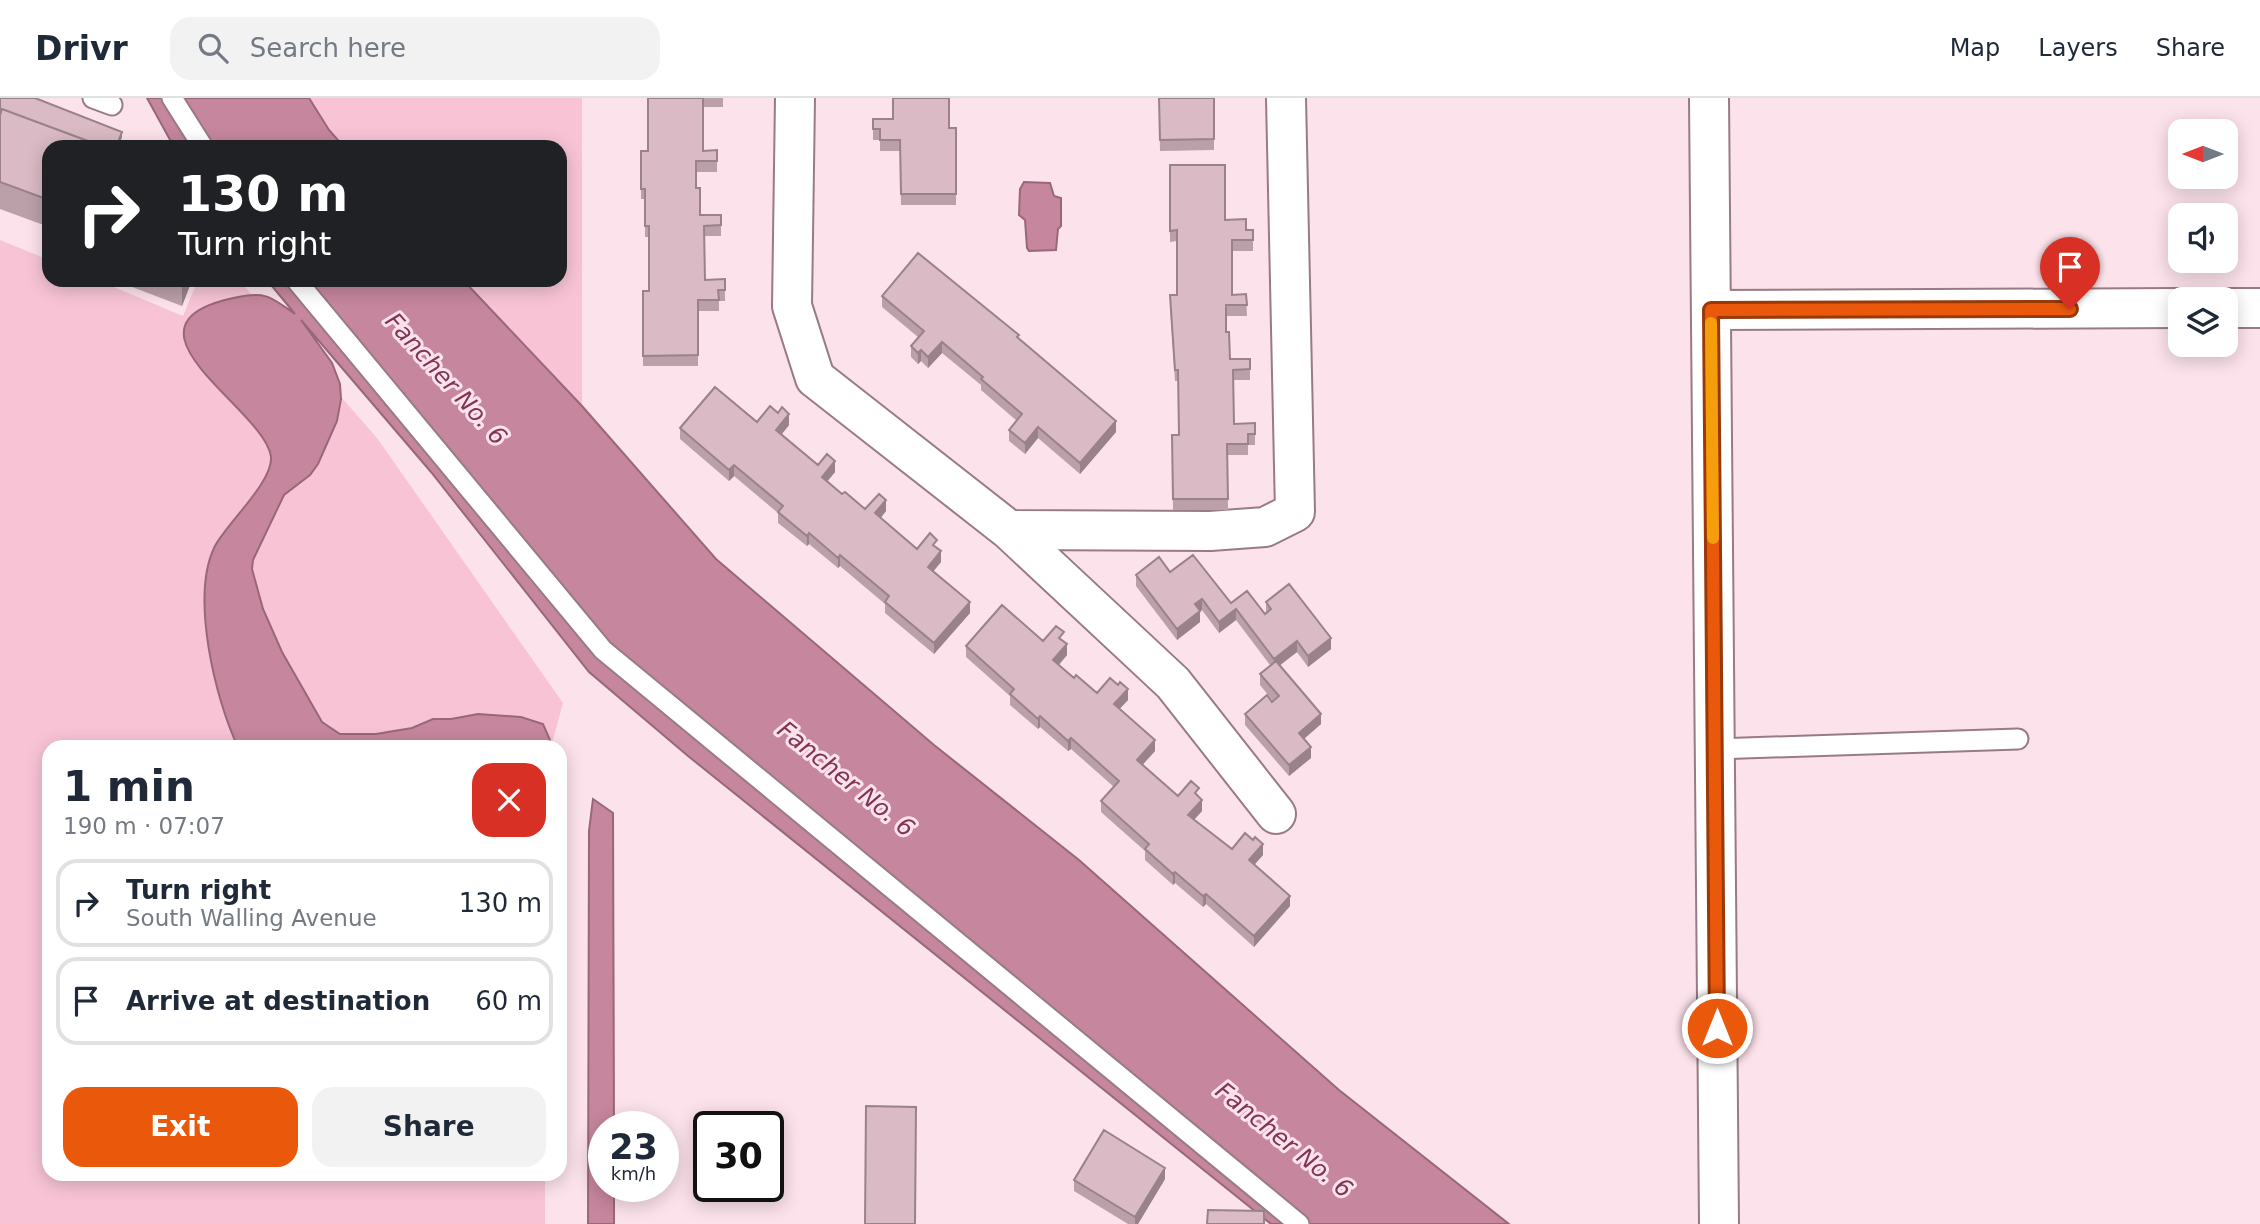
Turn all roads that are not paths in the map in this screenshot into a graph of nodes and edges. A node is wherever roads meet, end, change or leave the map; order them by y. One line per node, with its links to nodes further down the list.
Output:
1 (93, 98): 6 (lane)
2 (172, 98): 7 (lane)
3 (795, 98): 13 (street)
4 (1286, 98): 13 (street)
5 (1709, 98): 12 (street)
6 (112, 105)
7 (199, 140)
8 (302, 287): 17 (lane)
9 (2238, 308): 10 (street)
10 (2260, 308)
11 (2168, 309): 12 (street)
12 (1711, 310): 15 (street)
13 (1009, 530): 16 (street)
14 (2018, 739): 15 (lane)
15 (1715, 749): 18 (street)
16 (1276, 814)
17 (1299, 1224)
18 (1719, 1224)

